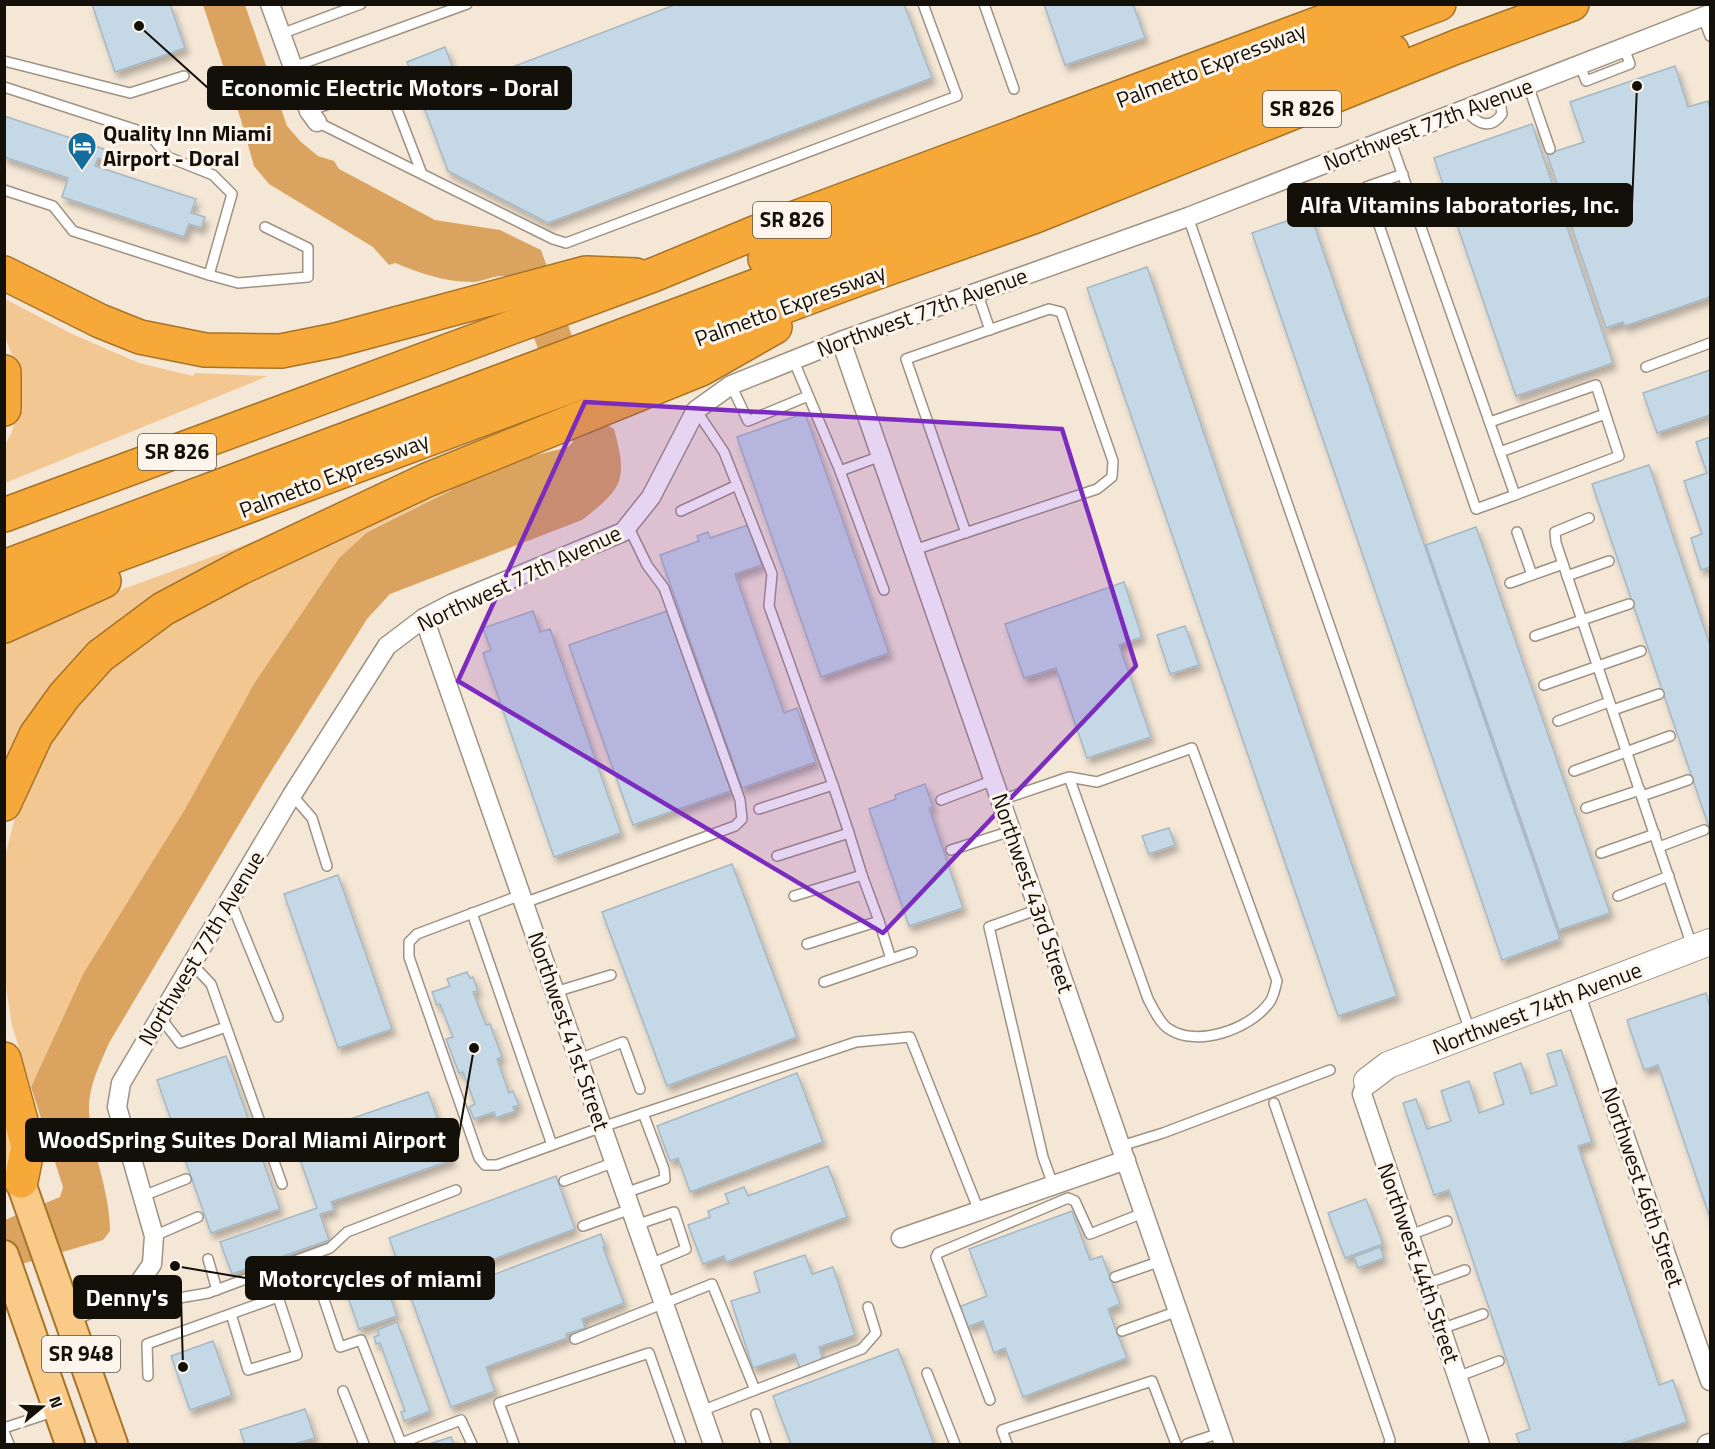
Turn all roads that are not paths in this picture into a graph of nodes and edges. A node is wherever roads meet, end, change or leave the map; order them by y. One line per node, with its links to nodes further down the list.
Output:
1 (270, 4): 11 (street)
2 (361, 4): 11 (lane)
3 (467, 4): 14 (lane)
4 (923, 4): 22 (lane)
5 (984, 4): 18 (lane)
6 (1371, 4): 32 (highway, Palmetto Expressway / SR 826)
7 (1439, 4): 32 (highway)
8 (1518, 4): 32 (highway)
9 (1572, 4): 29 (highway, Palmetto Expressway / SR 826)
10 (1707, 16): 12 (lane); 16 (street, Northwest 77th Avenue)
11 (282, 34): 14 (street)
12 (1710, 36)
13 (4, 61): 15 (lane)
14 (292, 67): 19 (street)
15 (184, 76)
16 (1528, 85): 20 (street, Northwest 77th Avenue); 21 (lane)
17 (4, 87): 28 (lane)
18 (1014, 89)
19 (313, 116): 22 (lane); 22 (lane)
20 (1390, 139): 23 (lane); 25 (street, Northwest 77th Avenue)
21 (1550, 148)
22 (422, 174)
23 (1403, 174): 43 (lane); 48 (lane)
24 (4, 190): 28 (lane)
25 (1188, 216): 30 (street, Northwest 77th Avenue); 121 (lane)
26 (265, 227): 28 (lane)
27 (4, 273): 32 (highway)
28 (209, 275)
29 (861, 278): 32 (highway, Palmetto Expressway / SR 826); 88 (highway)
30 (977, 292): 31 (lane); 33 (street, Northwest 77th Avenue)
31 (990, 330): 55 (lane); 55 (lane)
32 (557, 337): 49 (highway, Palmetto Expressway / SR 826); 51 (highway, Palmetto Expressway / SR 826); 56 (highway); 60 (highway)
33 (841, 341): 35 (street, Northwest 77th Avenue); 45 (street, Northwest 43rd Street)
34 (1710, 343): 36 (lane)
35 (793, 359): 38 (street, Northwest 77th Avenue); 39 (lane)
36 (1646, 367)
37 (4, 372): 40 (highway)
38 (731, 385): 39 (lane); 41 (street, Northwest 77th Avenue)
39 (808, 396): 46 (lane)
40 (4, 408)
41 (696, 410): 47 (lane); 53 (street, Northwest 77th Avenue)
42 (1605, 414): 43 (lane); 44 (lane); 48 (lane)
43 (1490, 422): 44 (lane)
44 (1500, 452): 48 (lane)
45 (881, 456): 46 (lane); 57 (street, Northwest 43rd Street)
46 (840, 471): 64 (lane)
47 (737, 485): 50 (lane); 83 (lane)
48 (1515, 495)
49 (276, 497): 65 (highway, Palmetto Expressway / SR 826); 69 (highway)
50 (681, 511)
51 (4, 515)
52 (1589, 518): 59 (lane)
53 (628, 526): 67 (street, Northwest 77th Avenue); 104 (lane)
54 (1517, 532): 61 (lane)
55 (966, 533): 57 (lane)
56 (4, 542)
57 (914, 550): 81 (street, Northwest 43rd Street)
58 (1609, 561): 62 (lane)
59 (1563, 564): 61 (lane); 62 (lane)
60 (4, 567)
61 (1532, 575): 63 (lane)
62 (1567, 576): 68 (lane)
63 (1510, 583)
64 (884, 590)
65 (4, 597)
66 (1629, 604): 68 (lane)
67 (424, 618): 85 (street, Northwest 77th Avenue); 104 (street, Northwest 41st Street)
68 (1582, 620): 70 (lane); 72 (lane)
69 (4, 626)
70 (1535, 636)
71 (1641, 651): 72 (lane)
72 (1598, 666): 73 (lane); 75 (lane)
73 (1544, 685)
74 (1659, 694): 75 (lane)
75 (1611, 706): 76 (lane); 78 (lane)
76 (1558, 721)
77 (1670, 736): 78 (lane)
78 (1626, 751): 79 (lane); 84 (lane)
79 (1574, 771)
80 (1069, 777): 80 (lane); 87 (lane)
81 (994, 780): 86 (lane); 87 (street, Northwest 43rd Street)
82 (1688, 780): 84 (lane)
83 (833, 785): 90 (lane); 93 (lane)
84 (1641, 793): 89 (lane); 94 (lane)
85 (292, 795): 99 (lane); 105 (street, Northwest 77th Avenue)
86 (941, 800)
87 (1001, 800): 92 (street, Northwest 43rd Street)
88 (4, 804)
89 (1586, 808)
90 (759, 809)
91 (1704, 830): 95 (lane)
92 (1011, 831): 96 (lane); 106 (street, Northwest 43rd Street)
93 (849, 833): 98 (lane); 100 (lane)
94 (1654, 834): 95 (lane); 97 (lane)
95 (1659, 847): 101 (lane)
96 (951, 850)
97 (1601, 853)
98 (777, 856)
99 (327, 866)
100 (862, 874): 102 (lane); 108 (lane)
101 (1669, 876): 103 (lane); 110 (lane)
102 (794, 896)
103 (1618, 896)
104 (522, 899): 107 (lane); 116 (street, Northwest 41st Street)
105 (230, 900): 113 (street, Northwest 77th Avenue); 119 (lane)
106 (1039, 909): 133 (street, Northwest 43rd Street); 140 (lane)
107 (472, 913): 132 (lane); 132 (lane)
108 (879, 921): 109 (lane); 112 (lane)
109 (807, 944)
110 (1702, 945): 117 (street, Northwest 74th Avenue)
111 (912, 952): 112 (lane)
112 (891, 959): 115 (lane)
113 (192, 964): 118 (street, Northwest 77th Avenue); 120 (lane)
114 (611, 975): 116 (lane)
115 (824, 982)
116 (555, 992): 123 (street, Northwest 41st Street)
117 (1575, 993): 121 (street, Northwest 74th Avenue); 175 (street, Northwest 46th Street)
118 (160, 1017): 120 (lane); 134 (street, Northwest 77th Avenue)
119 (278, 1017)
120 (226, 1027): 139 (lane)
121 (1470, 1033): 125 (street, Northwest 74th Avenue)
122 (4, 1059): 137 (highway)
123 (579, 1059): 126 (lane); 129 (street, Northwest 41st Street)
124 (1330, 1070): 133 (lane)
125 (1367, 1081): 149 (street, Northwest 44th Street)
126 (640, 1089)
127 (1274, 1103): 198 (lane)
128 (643, 1113): 129 (lane); 143 (lane); 144 (lane)
129 (602, 1127): 132 (lane); 135 (street, Northwest 41st Street)
130 (4, 1135): 137 (main road)
131 (175, 1144): 134 (lane)
132 (552, 1145)
133 (1124, 1153): 140 (street); 145 (street, Northwest 43rd Street)
134 (132, 1159): 142 (street, Northwest 77th Avenue)
135 (615, 1162): 138 (lane); 143 (street, Northwest 41st Street)
136 (186, 1179): 142 (lane)
137 (21, 1181): 167 (main road, SR 948)
138 (564, 1181)
139 (282, 1184)
140 (1053, 1185): 144 (street)
141 (456, 1190): 160 (lane)
142 (143, 1196): 150 (street, Northwest 77th Avenue)
143 (631, 1209): 148 (lane); 154 (street, Northwest 41st Street); 154 (lane)
144 (979, 1211): 151 (street)
145 (1143, 1213): 153 (street, Northwest 43rd Street); 178 (lane)
146 (198, 1217): 150 (lane)
147 (1447, 1221): 149 (lane)
148 (583, 1226)
149 (1410, 1235): 158 (street, Northwest 44th Street)
150 (154, 1236): 159 (street, Northwest 77th Avenue)
151 (901, 1238)
152 (208, 1259): 160 (lane)
153 (1161, 1261): 157 (lane); 164 (street, Northwest 43rd Street)
154 (650, 1264): 162 (street, Northwest 41st Street)
155 (8, 1266): 179 (main road, SR 948)
156 (1465, 1270): 158 (lane)
157 (1115, 1277)
158 (1426, 1284): 168 (street, Northwest 44th Street)
159 (135, 1289): 160 (lane); 167 (street)
160 (217, 1290)
161 (322, 1294): 188 (lane)
162 (664, 1304): 170 (lane); 176 (lane); 180 (street, Northwest 41st Street)
163 (868, 1307): 176 (lane)
164 (1178, 1311): 169 (lane); 183 (street, Northwest 43rd Street)
165 (231, 1314): 165 (lane); 173 (lane)
166 (1483, 1314): 168 (lane)
167 (68, 1318): 186 (main road, SR 948)
168 (1441, 1329): 174 (street, Northwest 44th Street)
169 (1122, 1331)
170 (576, 1340)
171 (1499, 1361): 174 (lane)
172 (927, 1373): 194 (lane)
173 (148, 1376)
174 (1457, 1377): 199 (street, Northwest 44th Street)
175 (1710, 1381)
176 (754, 1390): 180 (lane)
177 (343, 1391): 187 (lane)
178 (990, 1400)
179 (58, 1410): 182 (lane); 185 (main road, SR 948)
180 (701, 1411): 192 (street, Northwest 41st Street)
181 (756, 1414): 193 (lane)
182 (4, 1430): 184 (lane)
183 (1222, 1439): 197 (lane)
184 (9, 1444)
185 (70, 1444)
186 (113, 1444)
187 (364, 1444)
188 (399, 1444): 189 (lane)
189 (472, 1444)
190 (514, 1444): 191 (lane)
191 (681, 1444)
192 (713, 1444)
193 (766, 1444)
194 (955, 1444)
195 (1007, 1444): 196 (lane)
196 (1176, 1444)
197 (1187, 1444)
198 (1389, 1444)
199 (1480, 1444)

